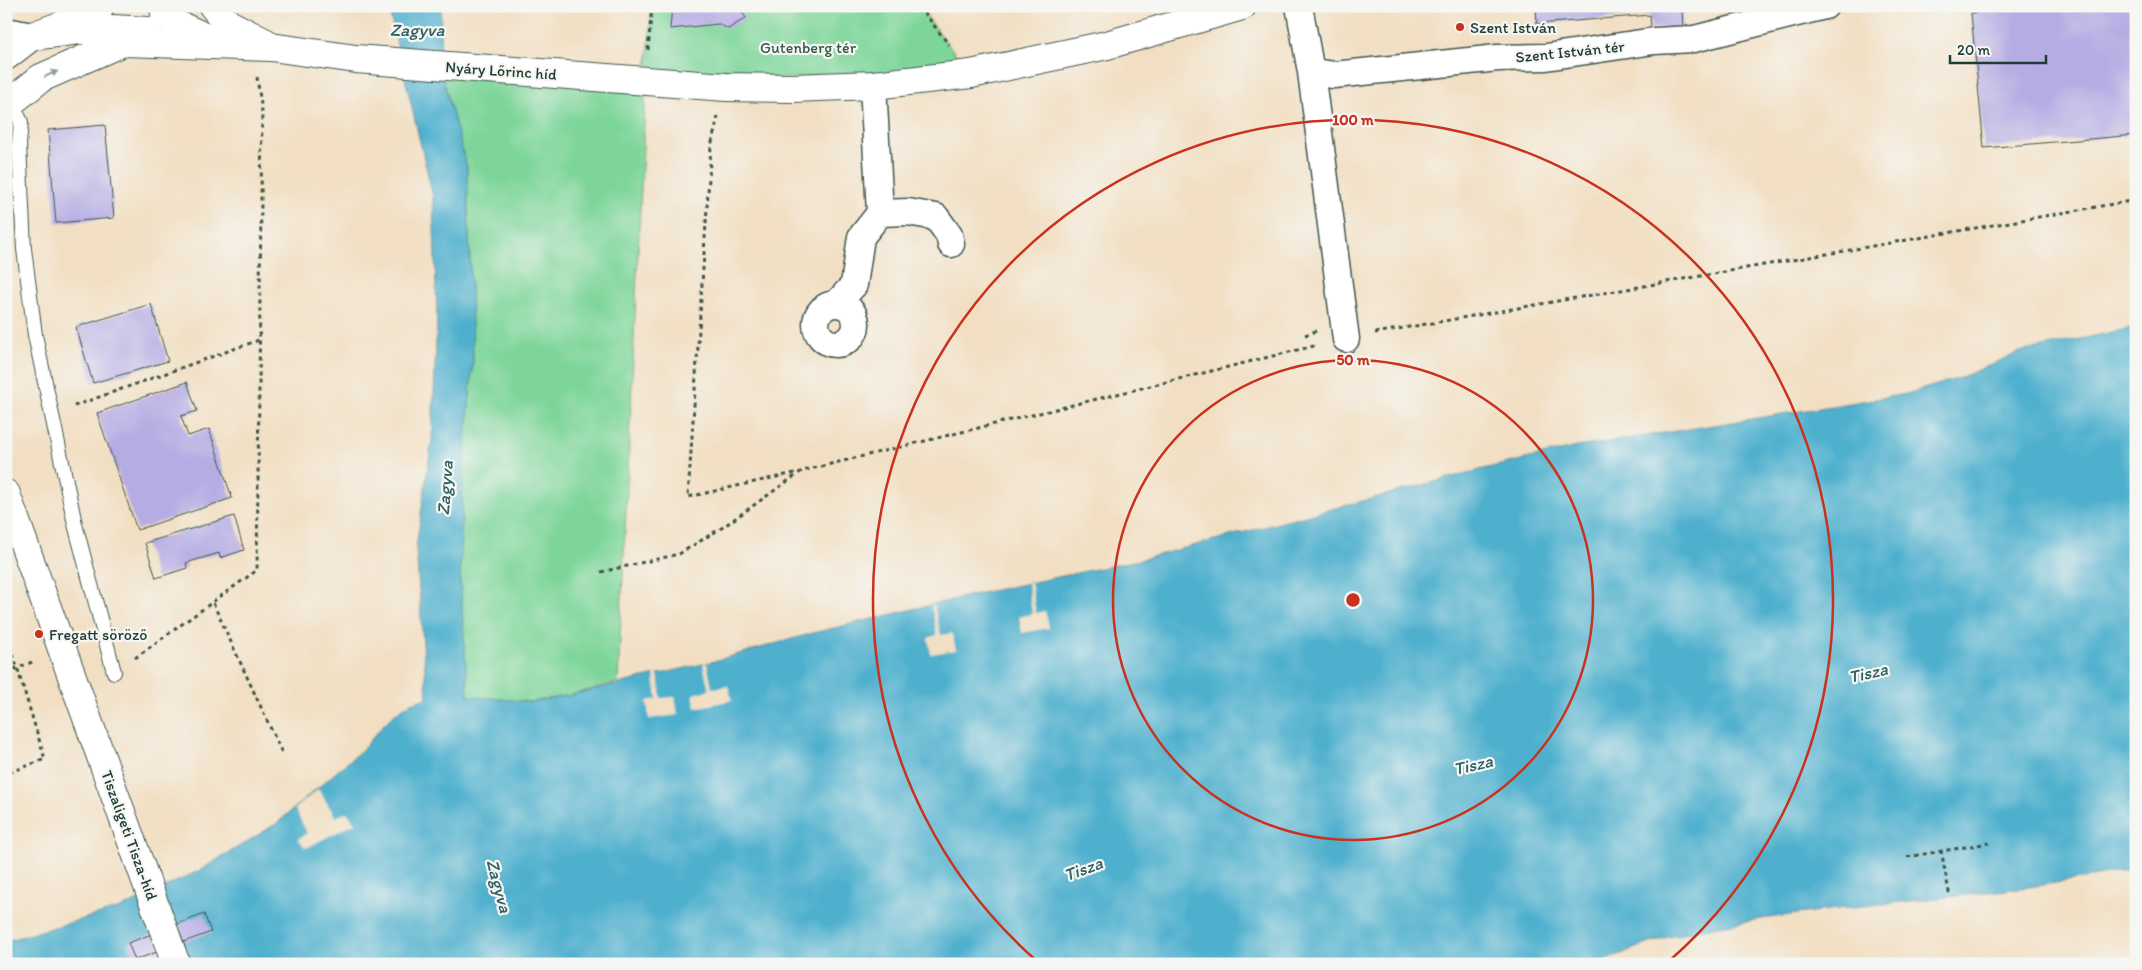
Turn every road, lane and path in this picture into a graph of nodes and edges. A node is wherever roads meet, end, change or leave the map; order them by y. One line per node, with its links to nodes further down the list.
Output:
1 (100, 6): 9 (main road)
2 (213, 6): 11 (main road)
3 (652, 6): 16 (path)
4 (919, 6): 15 (path)
5 (1242, 6): 15 (main road)
6 (1299, 6): 14 (street)
7 (1825, 6): 14 (street, Szent István tér)
8 (154, 20): 9 (main road); 10 (main road); 10 (main road); 18 (main road, one-way to 8)
9 (19, 34): 12 (main road)
10 (220, 44): 11 (main road)
11 (271, 46): 16 (main road, Nyáry Lőrinc híd)
12 (6, 56)
13 (256, 70): 25 (path)
14 (1312, 72): 24 (street)
15 (970, 74): 17 (main road)
16 (646, 81): 17 (main road)
17 (873, 85): 21 (street)
18 (8, 104): 26 (lane)
19 (711, 147): 27 (path)
20 (2136, 200): 24 (path)
21 (880, 213): 22 (street); 23 (street)
22 (951, 244)
23 (837, 303)
24 (1346, 339): 27 (path)
25 (259, 340): 26 (path); 30 (path)
26 (52, 414): 35 (lane)
27 (802, 471): 29 (path)
28 (6, 494): 42 (main road, Tiszaligeti Tisza-híd)
29 (601, 572)
30 (213, 603): 35 (path); 36 (path)
31 (6, 631): 33 (path)
32 (36, 660): 33 (path)
33 (18, 668): 34 (path); 37 (path)
34 (6, 672)
35 (114, 672)
36 (282, 753)
37 (6, 774)
38 (1989, 842): 39 (path)
39 (1941, 850): 40 (path); 41 (path)
40 (1907, 857)
41 (1950, 897)
42 (176, 964)

